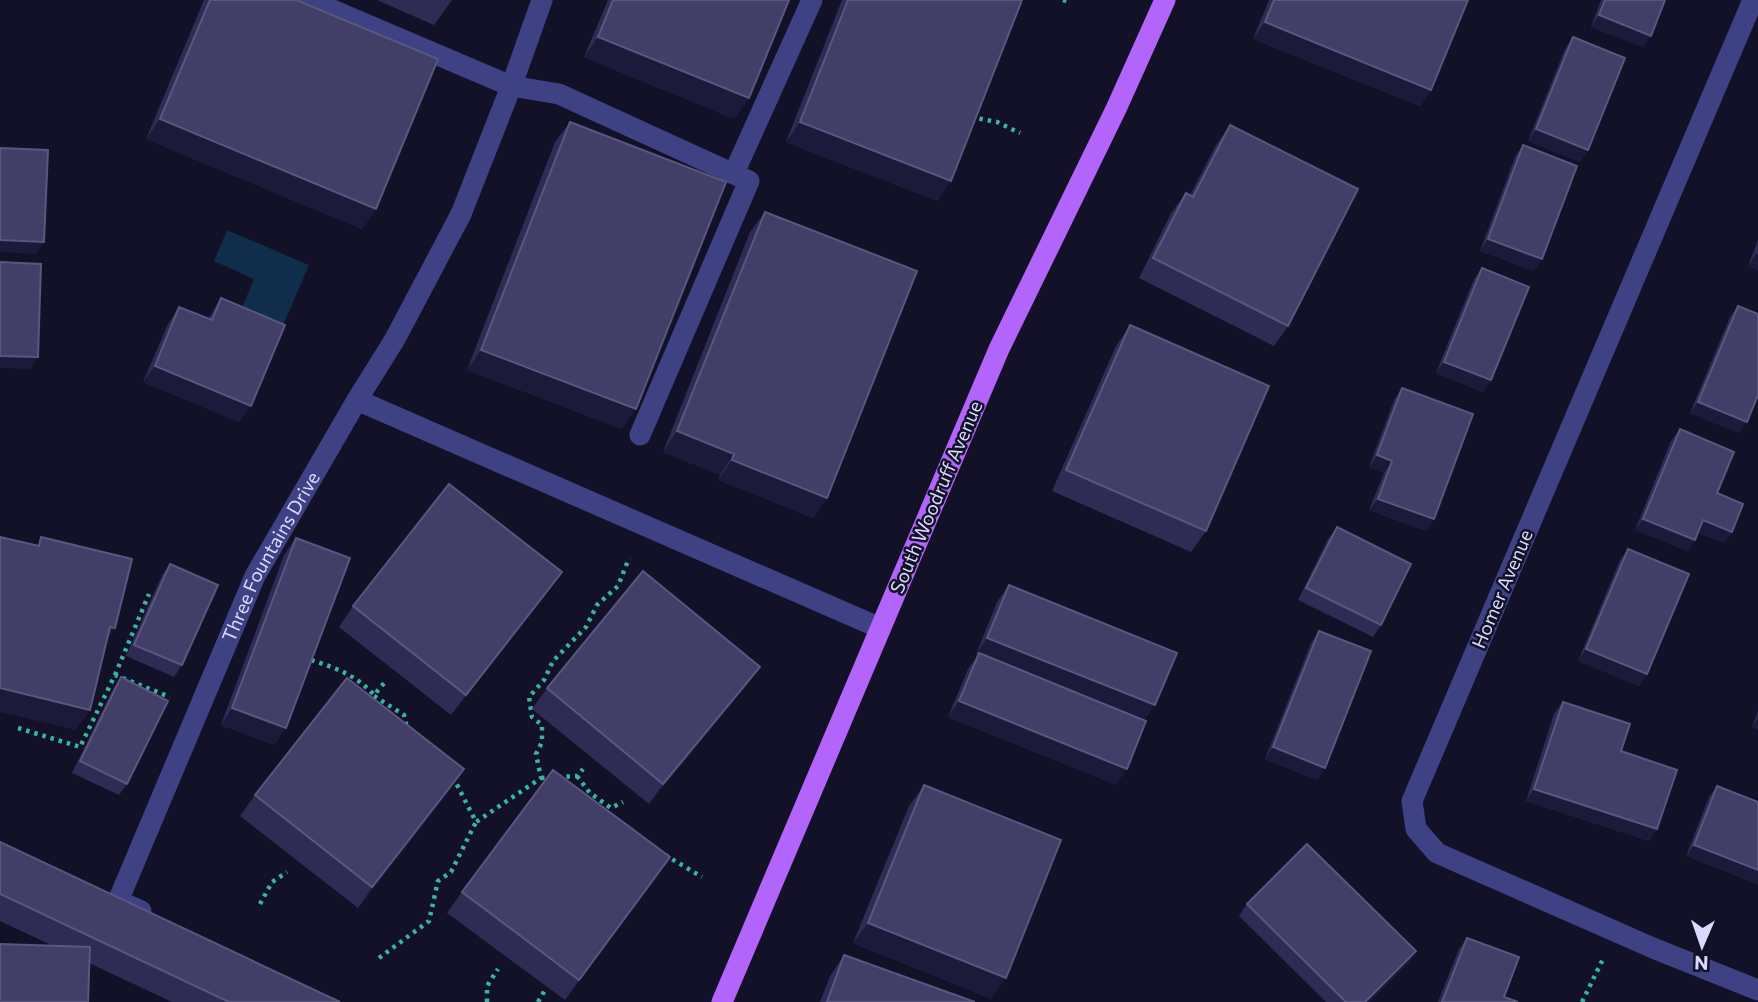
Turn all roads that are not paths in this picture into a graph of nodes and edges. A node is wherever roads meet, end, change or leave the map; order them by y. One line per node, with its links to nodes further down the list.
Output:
1 (309, 0): 6 (street)
2 (542, 0): 6 (street, Three Fountains Drive)
3 (812, 0): 7 (street)
4 (1165, 0): 10 (main road, South Woodruff Avenue)
5 (1753, 0): 12 (street, Homer Avenue)
6 (511, 86): 7 (street); 8 (street, Three Fountains Drive)
7 (734, 173): 9 (street)
8 (357, 400): 10 (street); 11 (street, Three Fountains Drive)
9 (640, 435)
10 (880, 628): 13 (main road, South Woodruff Avenue)
11 (155, 918)
12 (1758, 990)
13 (722, 1002)

